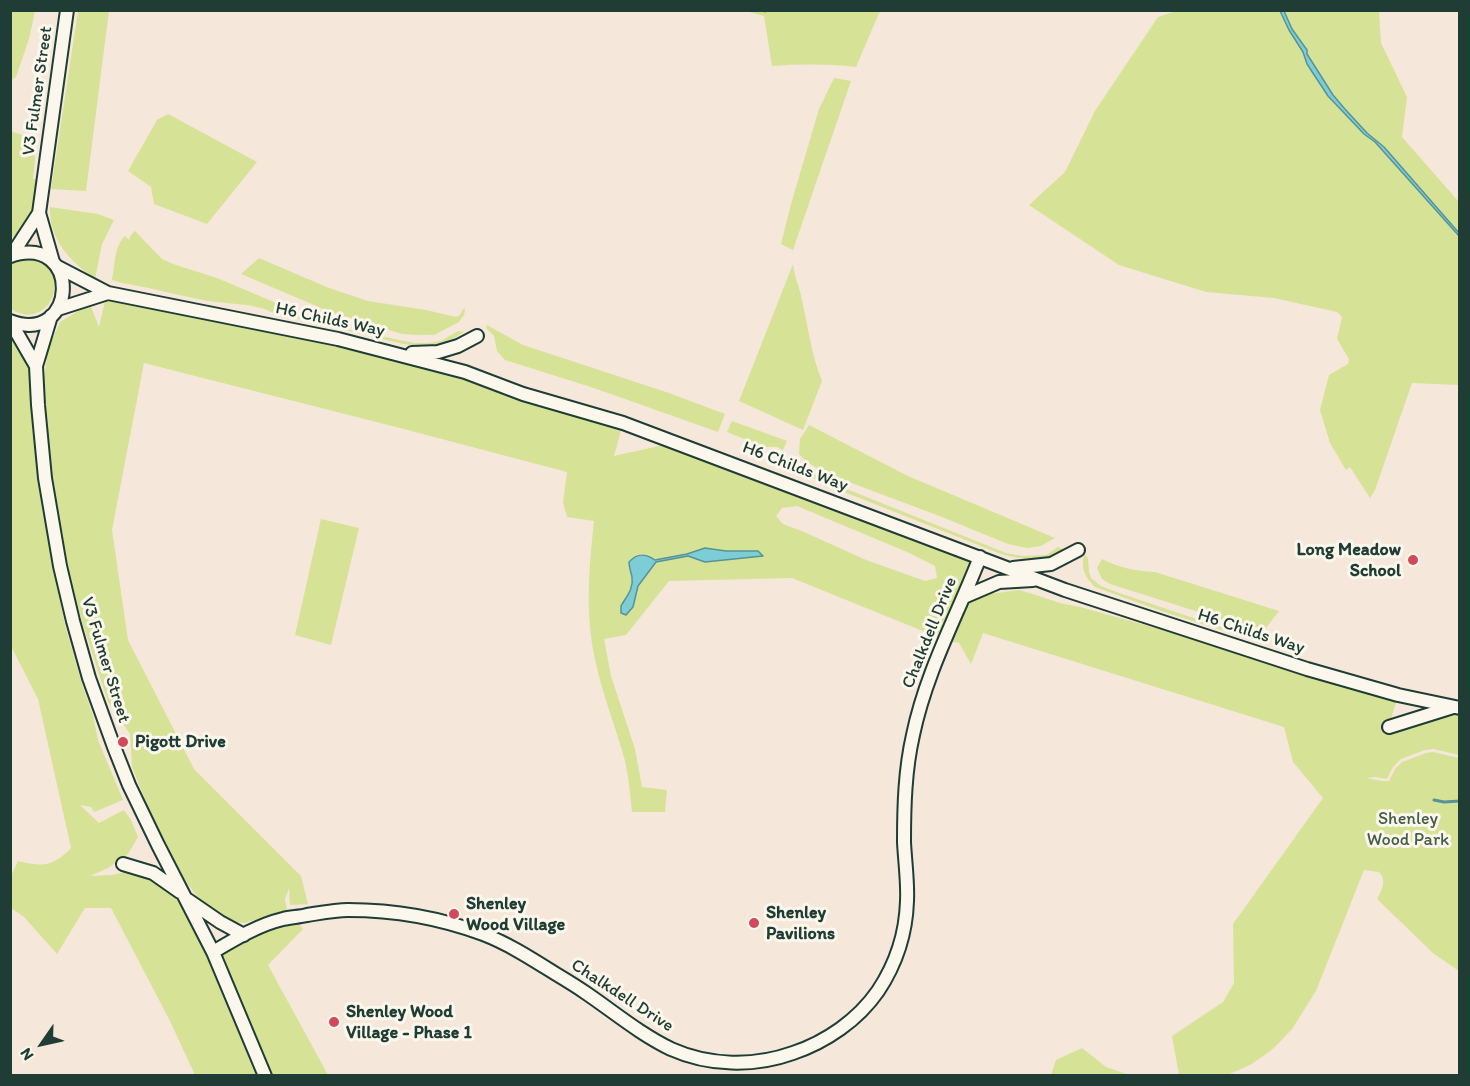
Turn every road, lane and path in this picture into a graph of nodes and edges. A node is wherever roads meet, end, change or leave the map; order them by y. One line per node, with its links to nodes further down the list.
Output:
1 (67, 10): 2 (street, V3 Fulmer Street)
2 (39, 213): 3 (street, V3 Fulmer Street); 4 (street, V3 Fulmer Street)
3 (10, 256): 4 (street, H6 Childs Way)
4 (55, 265): 5 (street, H6 Childs Way); 6 (street, V3 Fulmer Street)
5 (108, 293): 6 (street, H6 Childs Way); 9 (street, H6 Childs Way)
6 (55, 313): 7 (street, H6 Childs Way); 10 (street, V3 Fulmer Street)
7 (10, 321): 10 (street, V3 Fulmer Street)
8 (477, 336): 9 (street)
9 (399, 354): 12 (street, H6 Childs Way)
10 (36, 366): 19 (street, V3 Fulmer Street)
11 (1078, 550): 13 (street)
12 (980, 556): 13 (street, H6 Childs Way); 15 (street, Chalkdell Drive)
13 (1008, 568): 14 (street, H6 Childs Way)
14 (1037, 579): 15 (street); 16 (street, H6 Childs Way)
15 (964, 597): 20 (street, Chalkdell Drive)
16 (1457, 707): 17 (street)
17 (1389, 727)
18 (123, 864): 19 (street)
19 (184, 896): 20 (street); 21 (street, V3 Fulmer Street)
20 (244, 935): 21 (street, Chalkdell Drive)
21 (213, 952): 22 (street, V3 Fulmer Street)
22 (265, 1076)

